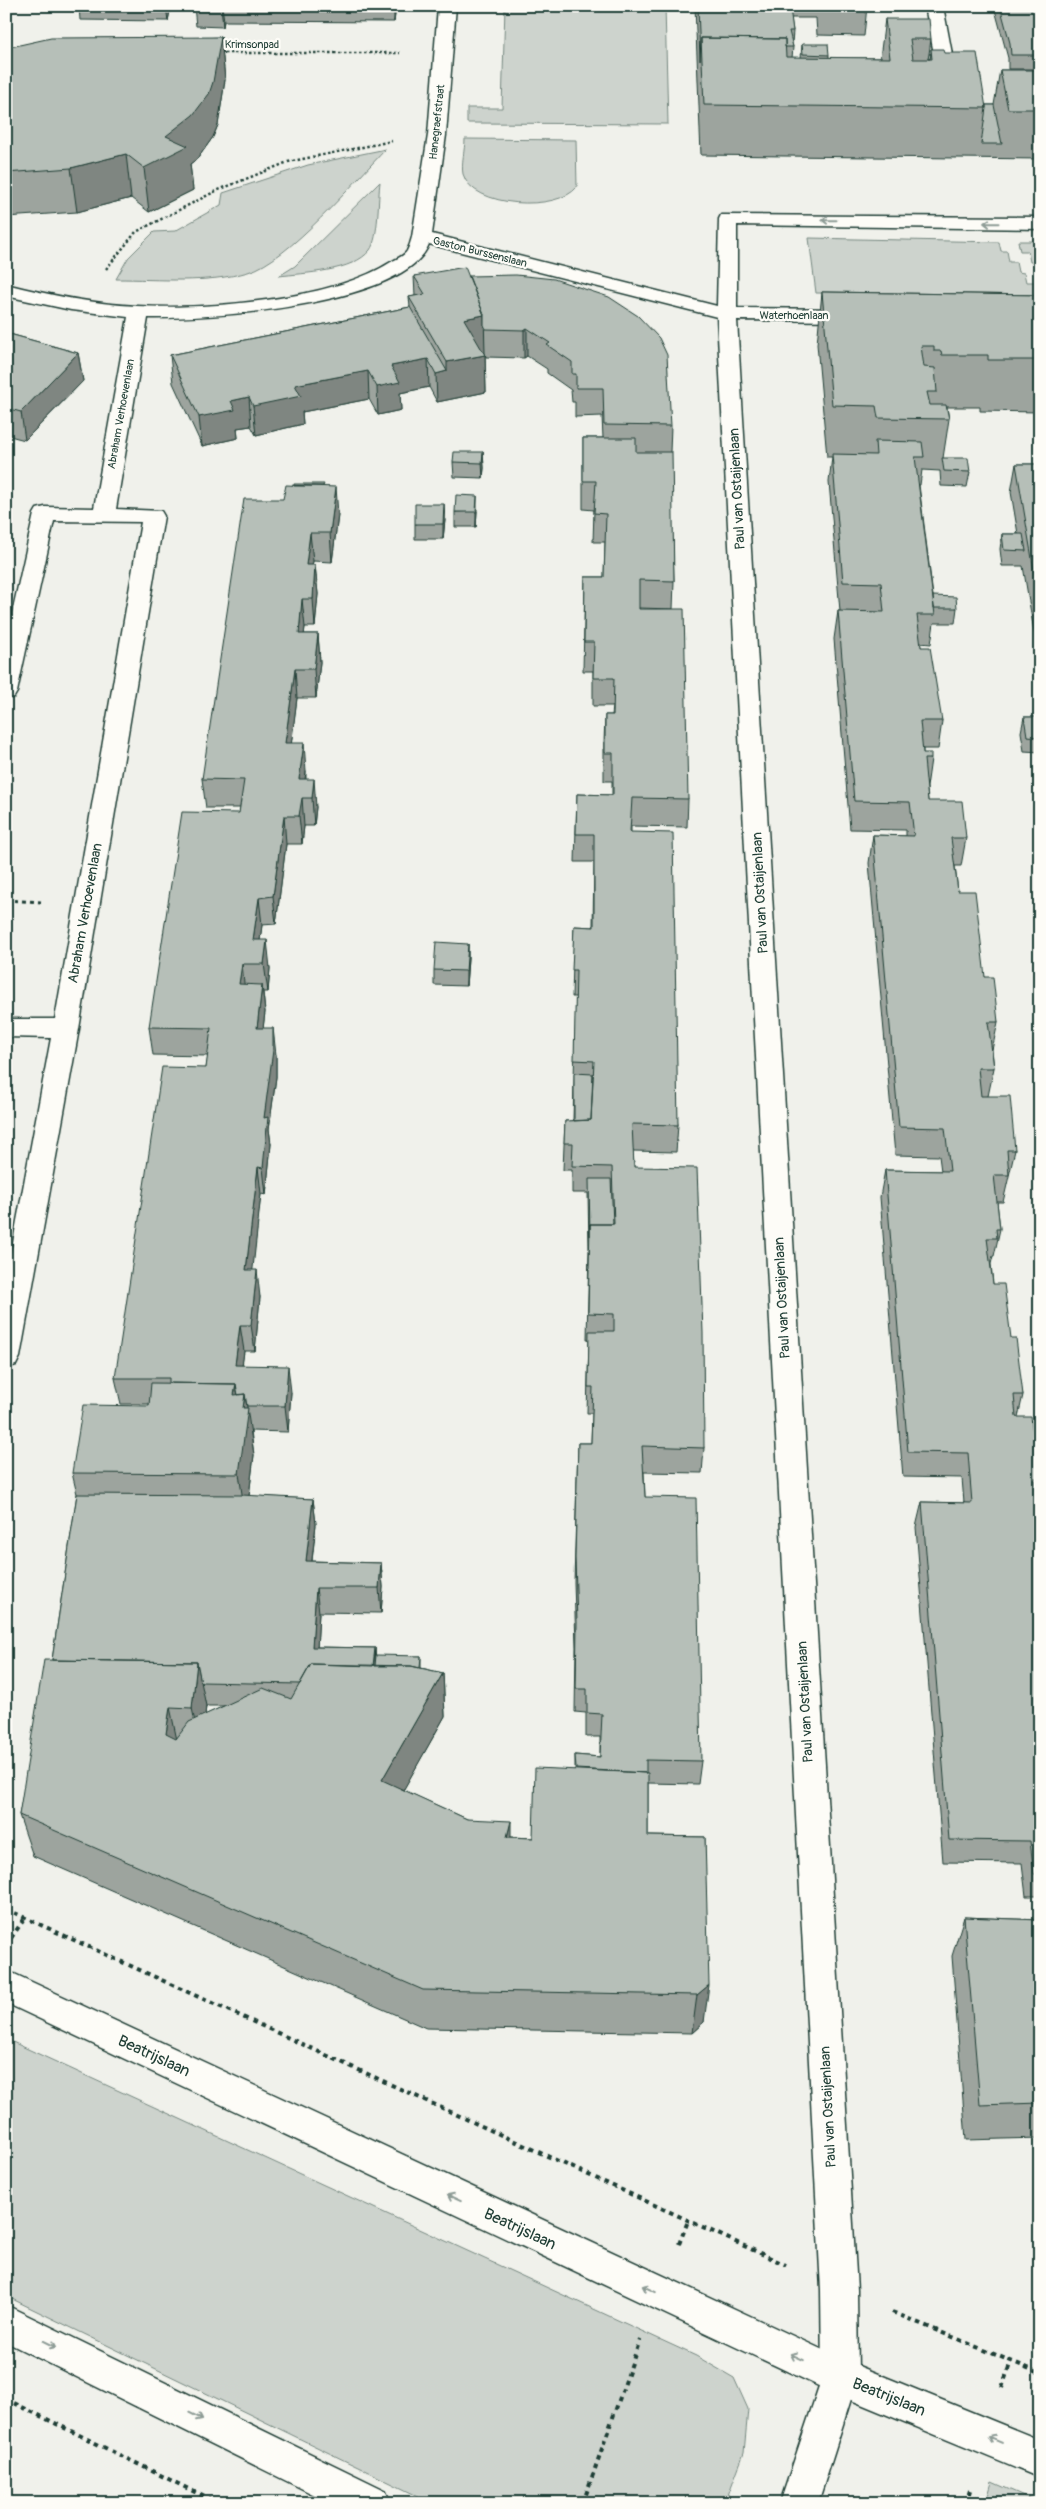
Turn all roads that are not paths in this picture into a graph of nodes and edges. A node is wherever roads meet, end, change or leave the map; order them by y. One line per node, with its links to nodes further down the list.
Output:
1 (447, 6): 5 (street, Hanegraefstraat)
2 (934, 6): 3 (street)
3 (944, 54)
4 (1040, 223): 8 (street, one-way to 8)
5 (422, 237): 7 (street, Gaston Burssenslaan); 8 (street, Gaston Burssenslaan)
6 (6, 290): 7 (street, Gaston Burssenslaan)
7 (138, 312): 10 (street, Abraham Verhoevenlaan)
8 (727, 314): 9 (street, Waterhoenlaan); 17 (street, Paul van Ostaijenlaan)
9 (874, 315)
10 (104, 515): 11 (street, Abraham Verhoevenlaan); 13 (street, Abraham Verhoevenlaan)
11 (6, 692)
12 (6, 1028): 13 (street)
13 (66, 1029): 14 (street, Abraham Verhoevenlaan)
14 (6, 1357)
15 (6, 1986): 17 (street, Beatrijslaan, one-way to 15)
16 (6, 2323): 19 (street, one-way to 19)
17 (840, 2377): 18 (street, Beatrijslaan, one-way to 17); 20 (street, Paul van Ostaijenlaan)
18 (1040, 2459)
19 (372, 2503)
20 (799, 2503)

